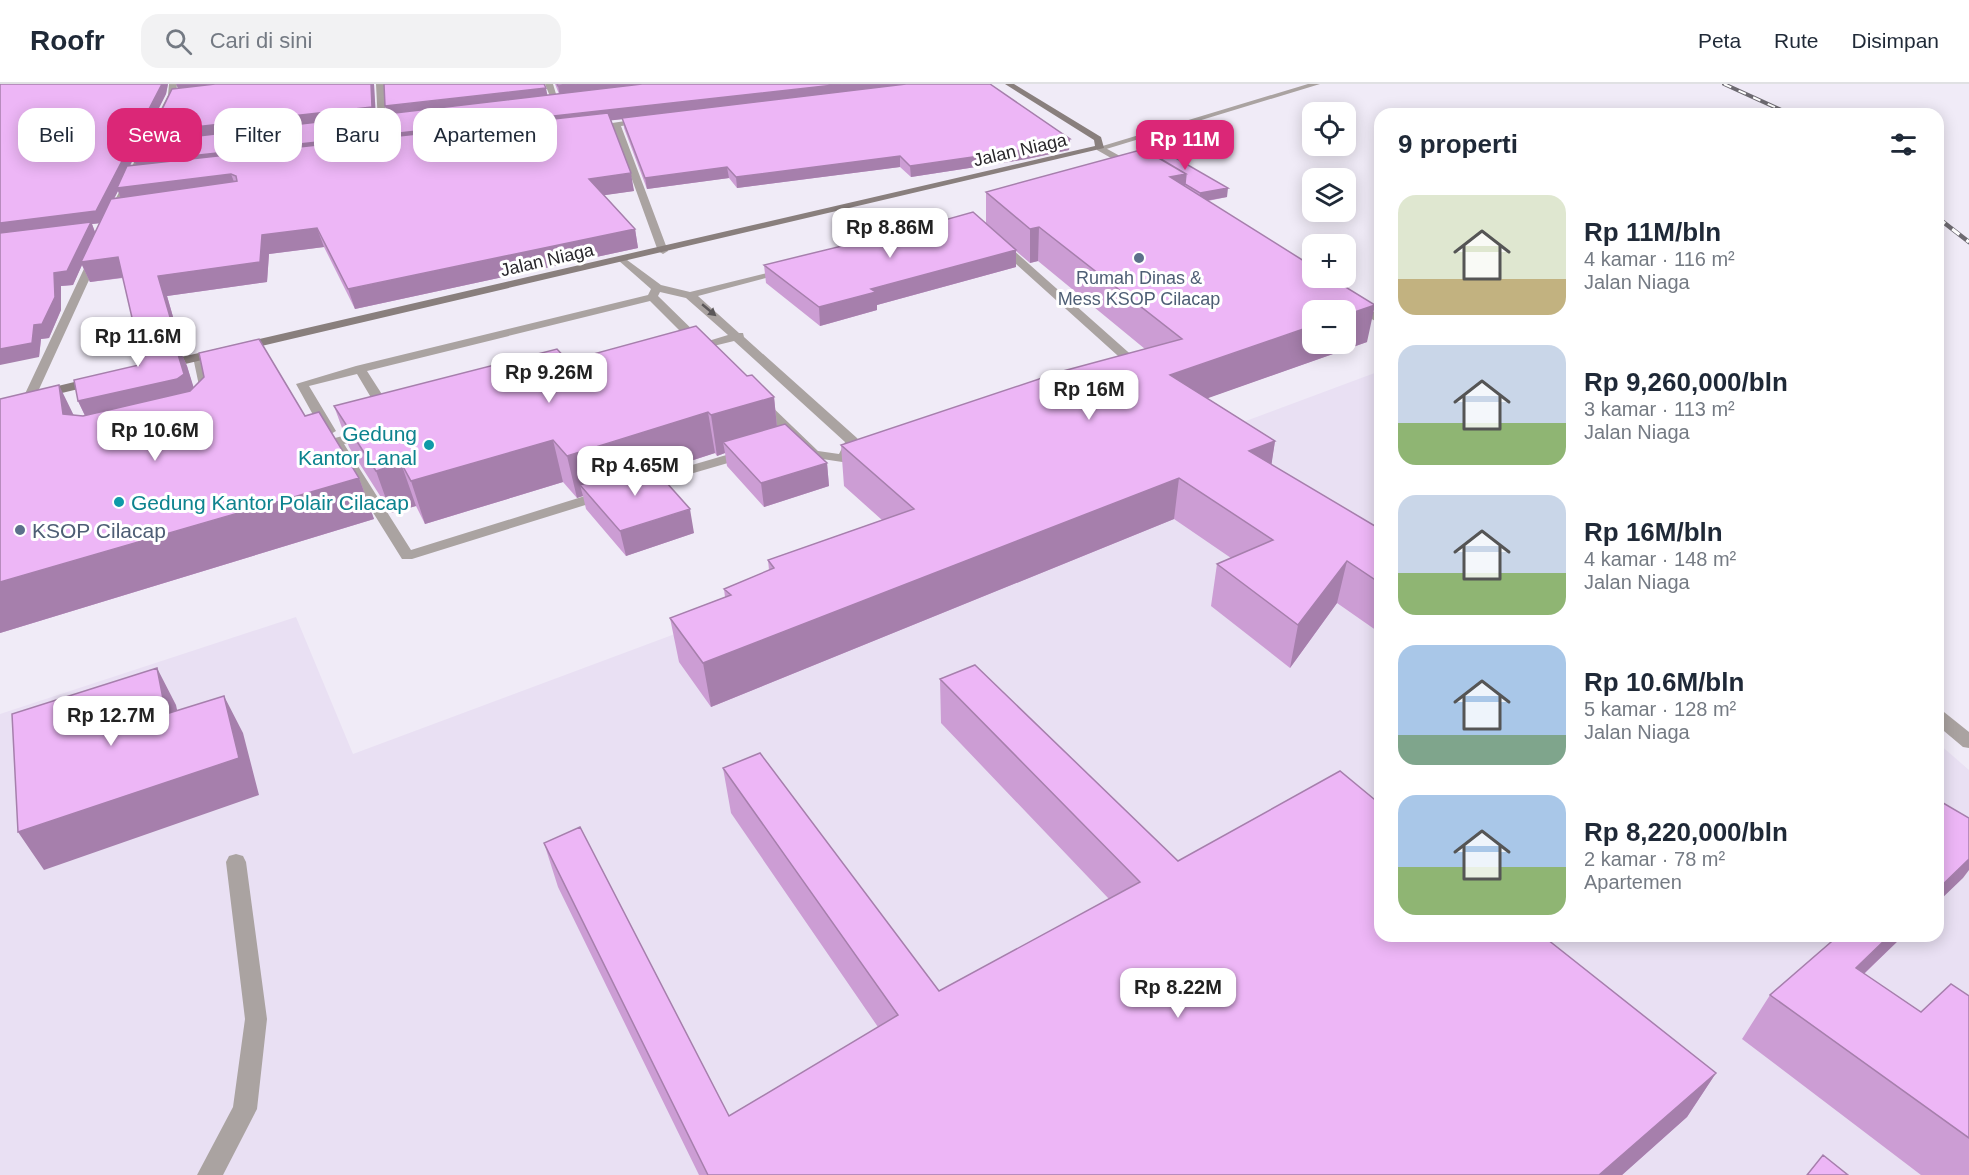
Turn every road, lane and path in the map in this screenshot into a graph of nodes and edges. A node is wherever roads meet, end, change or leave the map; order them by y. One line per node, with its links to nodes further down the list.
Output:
1 (549, 84): 8 (street)
2 (1009, 84): 14 (main road)
3 (1316, 84): 14 (street)
4 (383, 85): 10 (street)
5 (173, 90): 6 (street); 17 (street)
6 (184, 94)
7 (568, 101): 8 (street)
8 (556, 102): 9 (street)
9 (545, 104)
10 (382, 108)
11 (651, 120): 12 (street)
12 (616, 124): 13 (street); 21 (street)
13 (583, 128)
14 (1100, 148): 15 (street); 21 (main road, Jalan Niaga)
15 (1150, 177)
16 (140, 178): 17 (street)
17 (129, 180): 18 (street)
18 (107, 228)
19 (989, 235): 34 (street)
20 (98, 248): 37 (street)
21 (663, 251): 22 (main road, Jalan Niaga)
22 (623, 260): 24 (street); 31 (main road, Jalan Niaga)
23 (803, 264): 25 (street)
24 (655, 293): 25 (street); 29 (street); 33 (street)
25 (690, 295): 28 (street, one-way to 28)
26 (1342, 296): 27 (street)
27 (1374, 317)
28 (739, 336): 29 (street); 45 (street)
29 (706, 350): 30 (street)
30 (680, 352)
31 (199, 357): 32 (main road, Jalan Niaga); 40 (street)
32 (156, 367)
33 (360, 369): 41 (street); 43 (street)
34 (1135, 379)
35 (102, 380): 37 (main road)
36 (754, 396): 45 (street)
37 (29, 398): 38 (main road); 39 (street)
38 (0, 404)
39 (23, 413)
40 (212, 416)
41 (396, 426)
42 (376, 431): 43 (street)
43 (336, 442): 44 (street)
44 (763, 448)
45 (844, 458): 46 (street)
46 (873, 461)
47 (1944, 721): 48 (street)
48 (1969, 742)
49 (236, 862): 50 (street)
50 (210, 1175)

